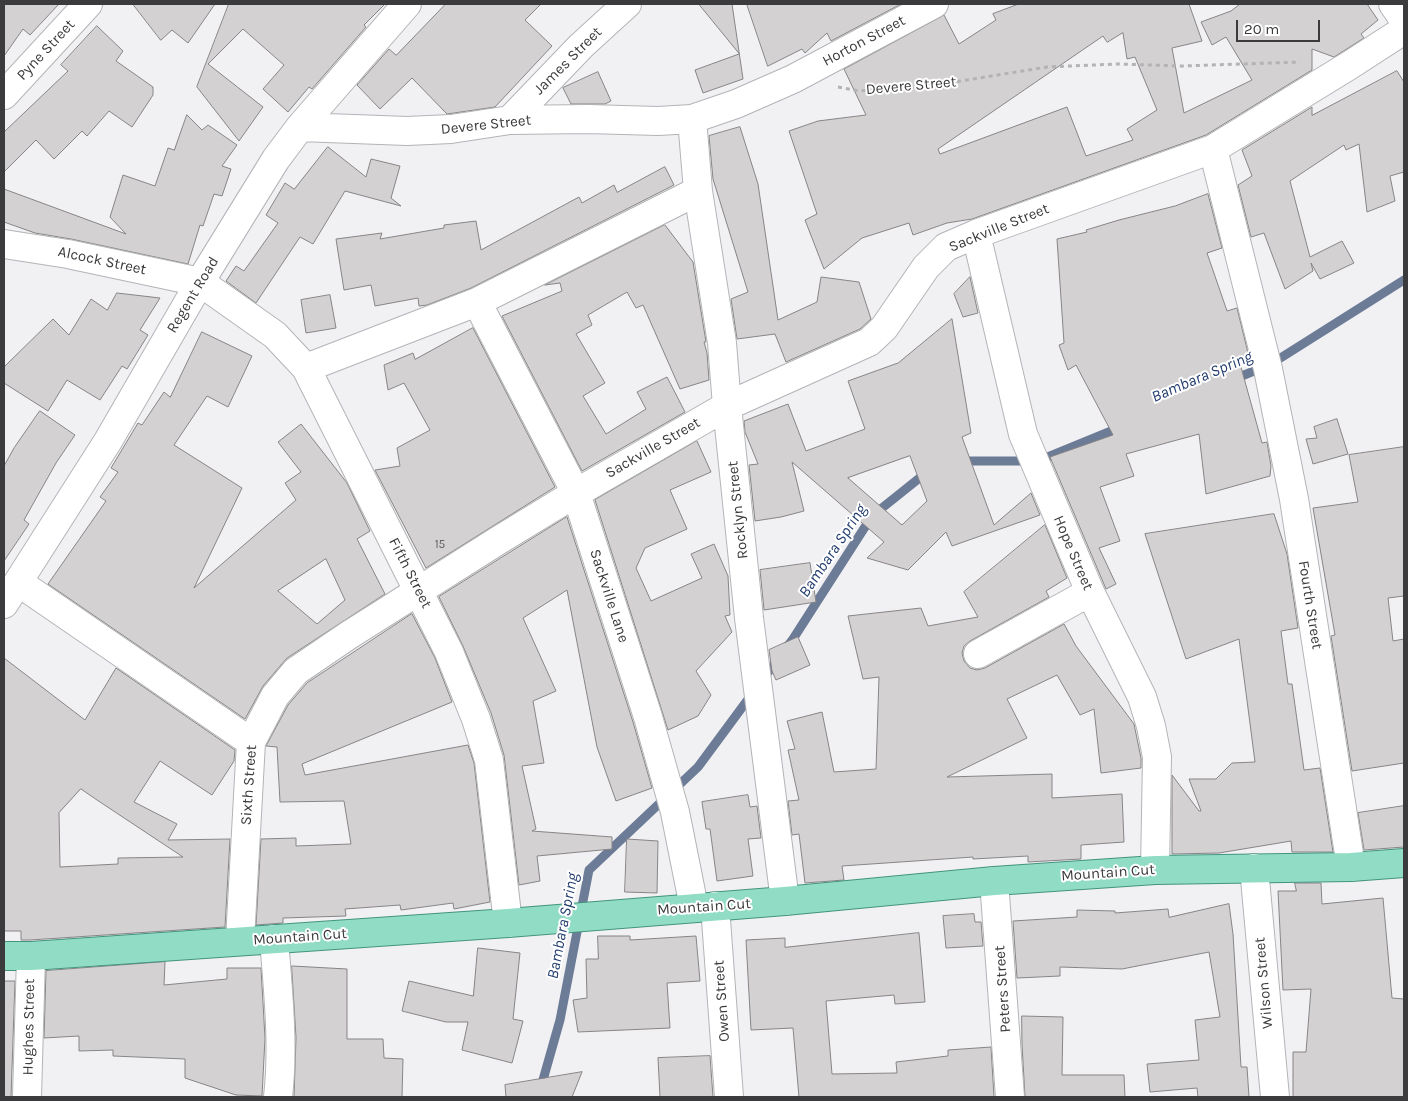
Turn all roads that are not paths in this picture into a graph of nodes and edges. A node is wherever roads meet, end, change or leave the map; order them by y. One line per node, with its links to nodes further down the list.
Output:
1 (88, 4): 9 (street, Pyne Street)
2 (407, 4): 12 (street, Regent Road)
3 (627, 4): 11 (street, James Street)
4 (934, 4): 8 (street, Horton Street)
5 (1393, 4): 6 (street)
6 (1404, 20)
7 (1404, 30): 13 (street, Sackville Street)
8 (793, 79): 10 (street, Devere Street)
9 (4, 95)
10 (692, 119): 11 (street, Devere Street); 14 (street, Rocklyn Street)
11 (510, 120): 12 (street, Devere Street)
12 (300, 126): 17 (street, Regent Road)
13 (1212, 149): 15 (street, Sackville Street); 28 (street, Fourth Street)
14 (698, 191): 18 (street); 20 (street, Rocklyn Street)
15 (976, 234): 20 (street, Sackville Street); 23 (street, Hope Street)
16 (4, 244): 17 (street, Alcock Street)
17 (200, 282): 19 (street, Fifth Street); 24 (street, Regent Road)
18 (477, 302): 19 (street); 21 (street, Sackville Lane)
19 (306, 368): 22 (street, Fifth Street)
20 (727, 406): 21 (street, Sackville Street); 32 (street, Rocklyn Street)
21 (576, 492): 22 (street, Sackville Street); 33 (street, Sackville Lane)
22 (420, 591): 26 (street, Sixth Street); 34 (street, Fifth Street)
23 (1090, 592): 25 (street); 30 (street, Hope Street)
24 (11, 593): 26 (street)
25 (978, 654)
26 (251, 742): 36 (street, Sixth Street)
27 (1404, 863): 28 (main road, Mountain Cut)
28 (1351, 867): 29 (main road, Mountain Cut)
29 (1254, 868): 30 (main road, Mountain Cut); 43 (street, Wilson Street)
30 (1155, 870): 31 (main road, Mountain Cut)
31 (994, 881): 32 (main road, Mountain Cut); 42 (street, Peters Street)
32 (785, 901): 33 (main road, Mountain Cut)
33 (705, 906): 34 (main road, Mountain Cut); 41 (street, Owen Street)
34 (508, 923): 35 (main road, Mountain Cut)
35 (274, 939): 36 (main road, Mountain Cut); 40 (street)
36 (240, 940): 38 (main road, Mountain Cut)
37 (4, 956): 38 (main road, Mountain Cut)
38 (31, 956): 39 (street, Hughes Street)
39 (27, 1097)
40 (278, 1097)
41 (729, 1097)
42 (1010, 1097)
43 (1275, 1097)

